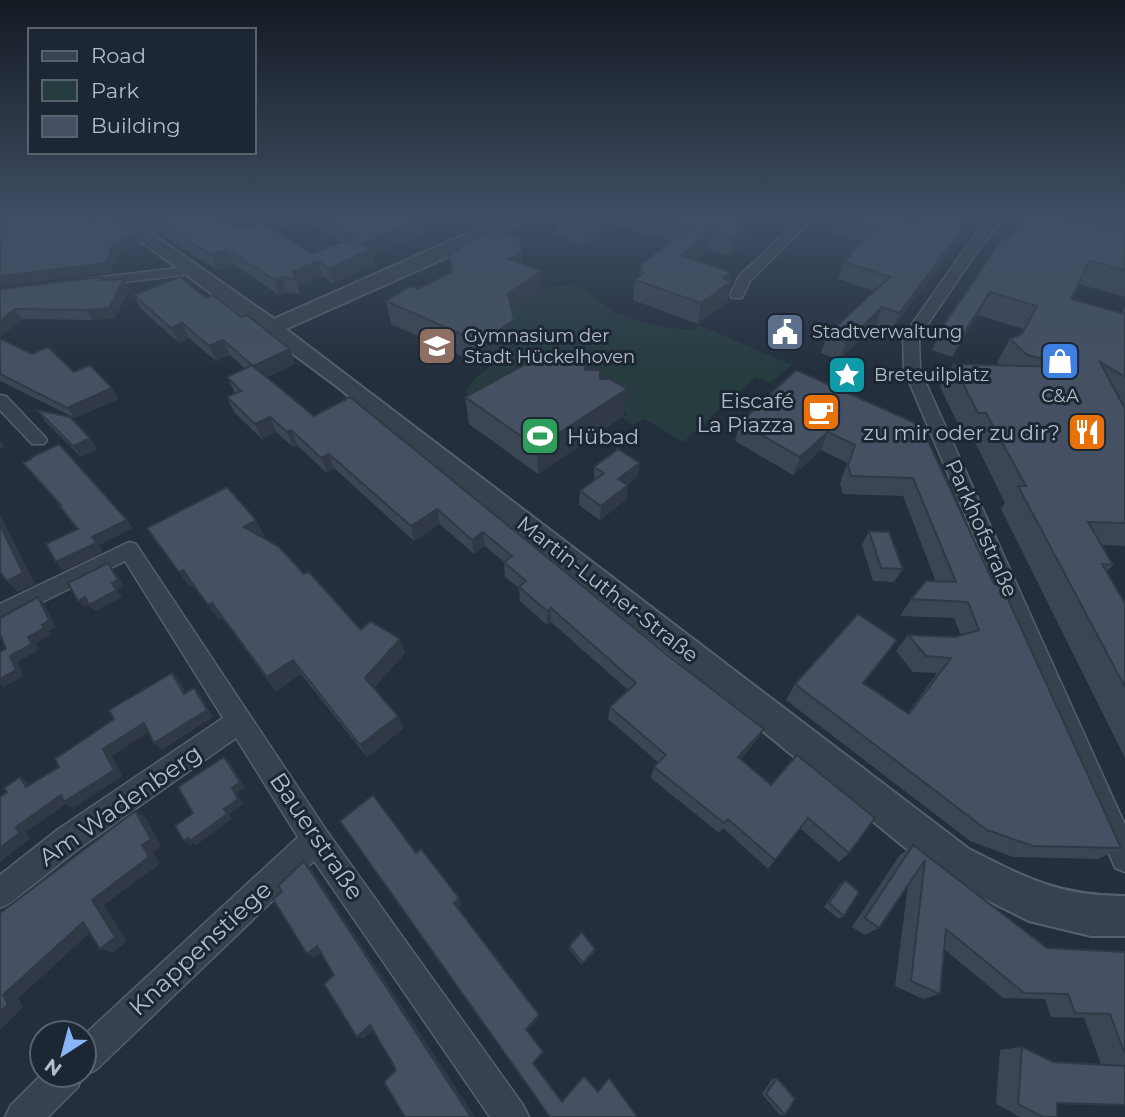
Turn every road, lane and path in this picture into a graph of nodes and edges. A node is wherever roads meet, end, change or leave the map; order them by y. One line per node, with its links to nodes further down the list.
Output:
1 (187, 265): 5 (street, Martin-Luther-Straße)
2 (406, 265): 8 (street)
3 (759, 265): 7 (street)
4 (961, 265): 14 (street, Parkhofstraße)
5 (194, 270): 6 (street); 8 (street, Martin-Luther-Straße)
6 (69, 285)
7 (737, 295)
8 (274, 327): 16 (street, Martin-Luther-Straße)
9 (0, 400): 10 (street)
10 (38, 440)
11 (0, 614): 12 (street, Bauerstraße)
12 (241, 719): 13 (street, Bauerstraße); 15 (street, Am Wadenberg)
13 (316, 840): 17 (street, Knappenstiege); 20 (street, Bauerstraße)
14 (1125, 858)
15 (0, 892)
16 (1125, 916)
17 (98, 1045)
18 (52, 1089): 19 (street)
19 (23, 1117)
20 (511, 1117)

